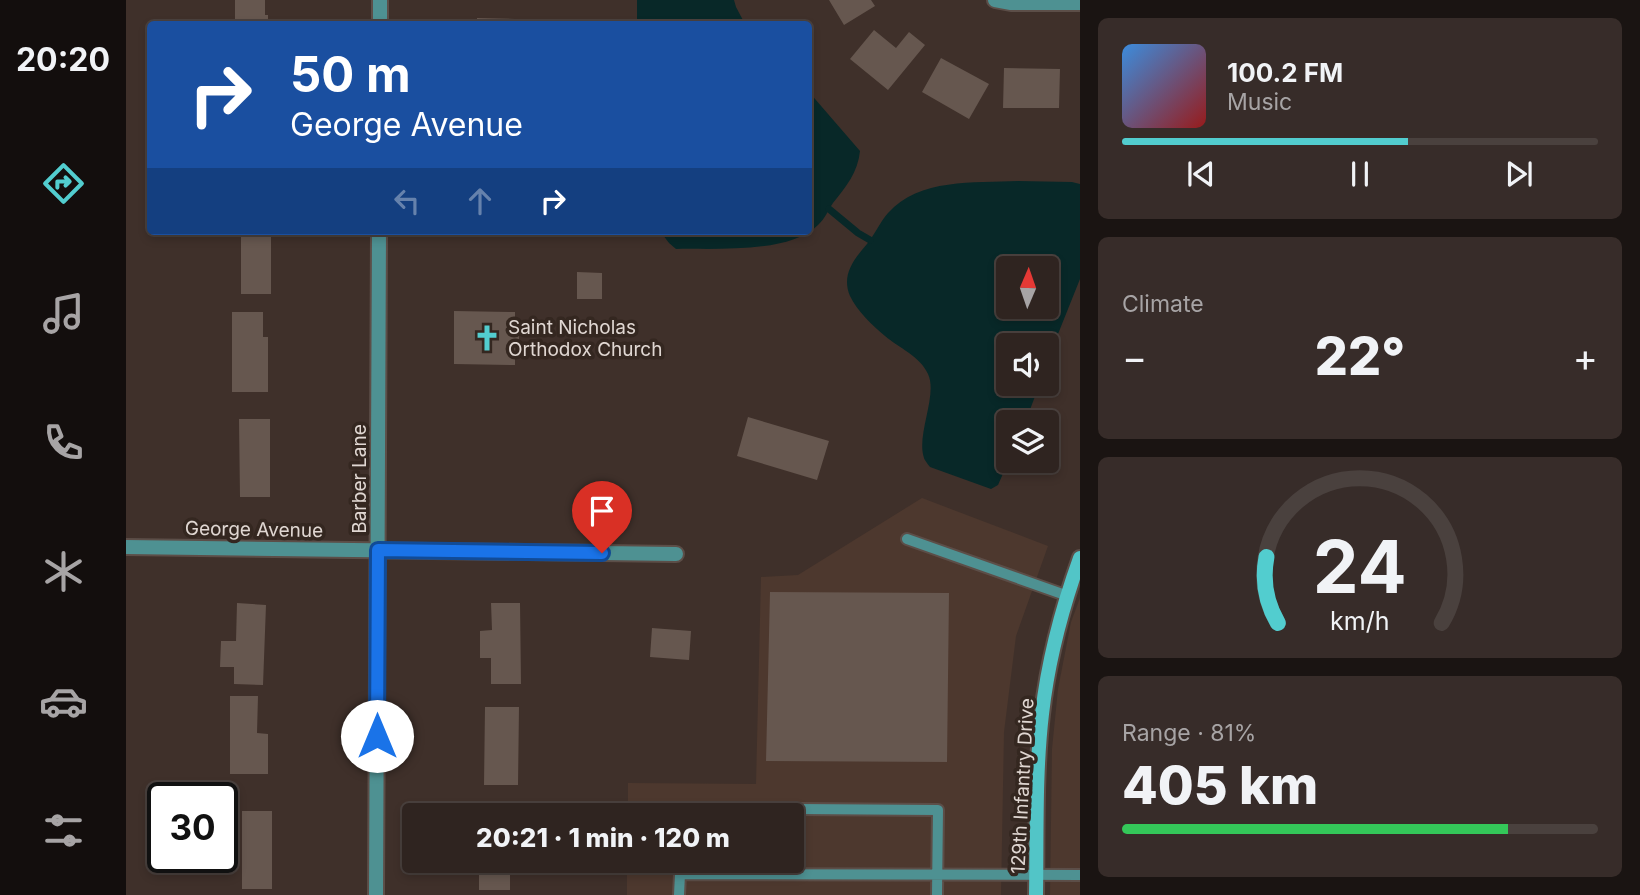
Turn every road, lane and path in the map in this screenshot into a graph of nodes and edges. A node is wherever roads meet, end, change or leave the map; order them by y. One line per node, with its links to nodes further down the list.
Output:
1 (380, 0): 4 (street)
2 (995, 0): 3 (street)
3 (1080, 3)
4 (380, 21)
5 (379, 235): 8 (street, Barber Lane)
6 (907, 538): 11 (lane)
7 (126, 547): 8 (street, George Avenue)
8 (378, 550): 9 (street, George Avenue); 17 (street, Barber Lane)
9 (676, 554)
10 (1080, 558): 11 (street, 129th Infantry Drive)
11 (1068, 596): 16 (street, 129th Infantry Drive)
12 (804, 809): 14 (lane)
13 (680, 874): 14 (lane); 18 (lane)
14 (937, 875): 16 (lane); 19 (lane)
15 (1080, 875): 16 (lane)
16 (1036, 876): 20 (street, 129th Infantry Drive)
17 (376, 895)
18 (679, 895)
19 (937, 895)
20 (1036, 895)

